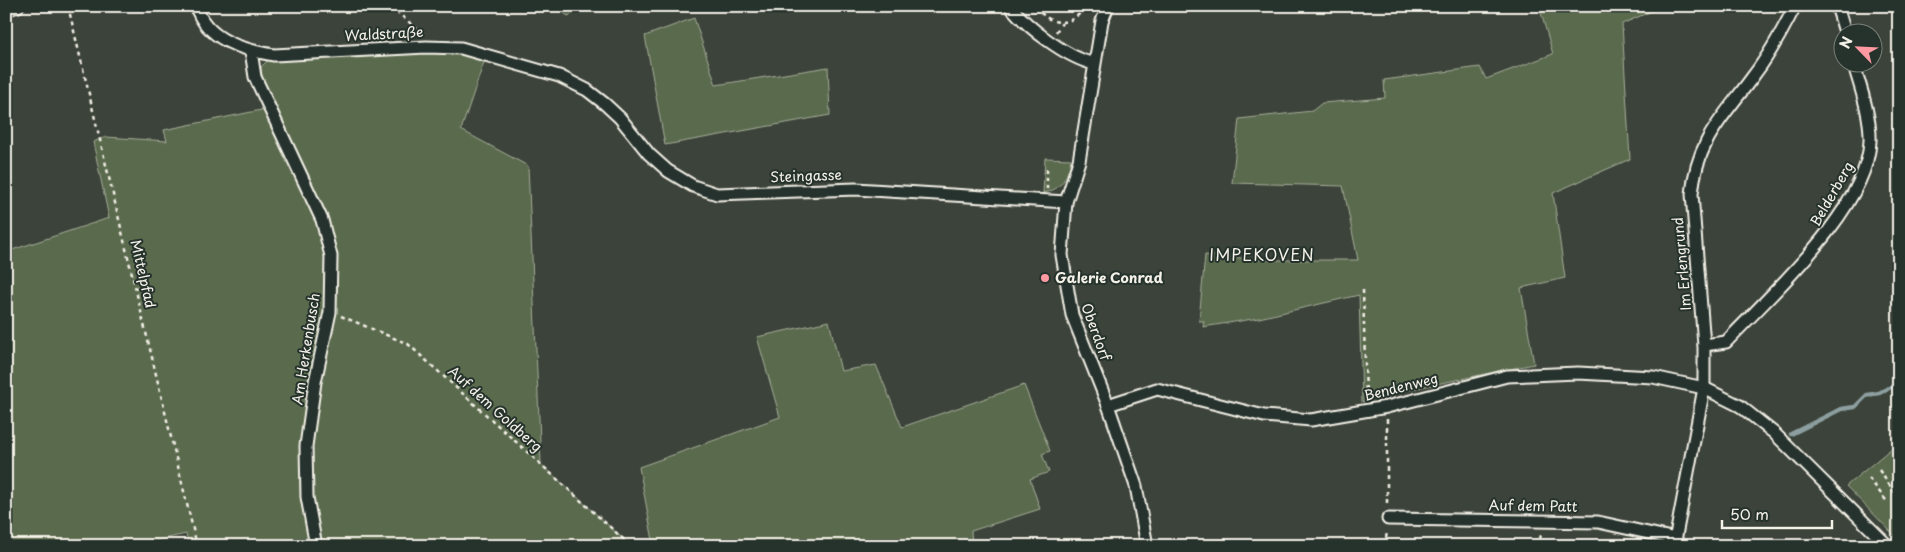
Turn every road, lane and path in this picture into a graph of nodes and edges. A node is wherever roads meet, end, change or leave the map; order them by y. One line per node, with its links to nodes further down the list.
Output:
1 (18, 6): 11 (street)
2 (68, 6): 37 (path, Mittelpfad)
3 (196, 6): 14 (street, Waldstraße)
4 (390, 6): 13 (path)
5 (1010, 6): 15 (street)
6 (1036, 6): 10 (path)
7 (1108, 6): 15 (street, Oberdorf)
8 (1795, 6): 23 (street, Im Erlengrund)
9 (1837, 6): 12 (street)
10 (1080, 8)
11 (6, 10)
12 (1842, 22)
13 (426, 47): 14 (street, Waldstraße); 17 (street, Waldstraße)
14 (251, 51): 22 (street, Am Herkenbusch)
15 (1094, 64): 20 (street, Oberdorf)
16 (1856, 72): 23 (street, Belderberg)
17 (587, 90): 19 (street, Steingasse)
18 (1047, 167): 19 (path)
19 (1047, 200): 20 (street, Steingasse)
20 (1066, 202): 25 (street, Oberdorf)
21 (1363, 290): 27 (path)
22 (330, 312): 38 (street, Am Herkenbusch); 39 (path, Auf dem Goldberg)
23 (1704, 345): 24 (street, Im Erlengrund)
24 (1704, 388): 26 (street, Bendenweg); 36 (street, Im Erlengrund); 43 (street, Bendenweg)
25 (1108, 405): 27 (street, Bendenweg); 40 (street, Oberdorf)
26 (1387, 407): 27 (street, Bendenweg); 34 (path)
27 (1365, 412)
28 (1892, 460): 29 (path)
29 (1899, 468)
30 (1879, 470): 32 (path)
31 (1869, 478): 33 (path)
32 (1897, 496)
33 (1888, 503)
34 (1388, 519): 36 (street, Auf dem Patt); 41 (path)
35 (1542, 533): 42 (path)
36 (1675, 543)
37 (197, 546)
38 (316, 546)
39 (631, 546)
40 (1147, 546)
41 (1385, 546)
42 (1537, 546)
43 (1888, 546)

